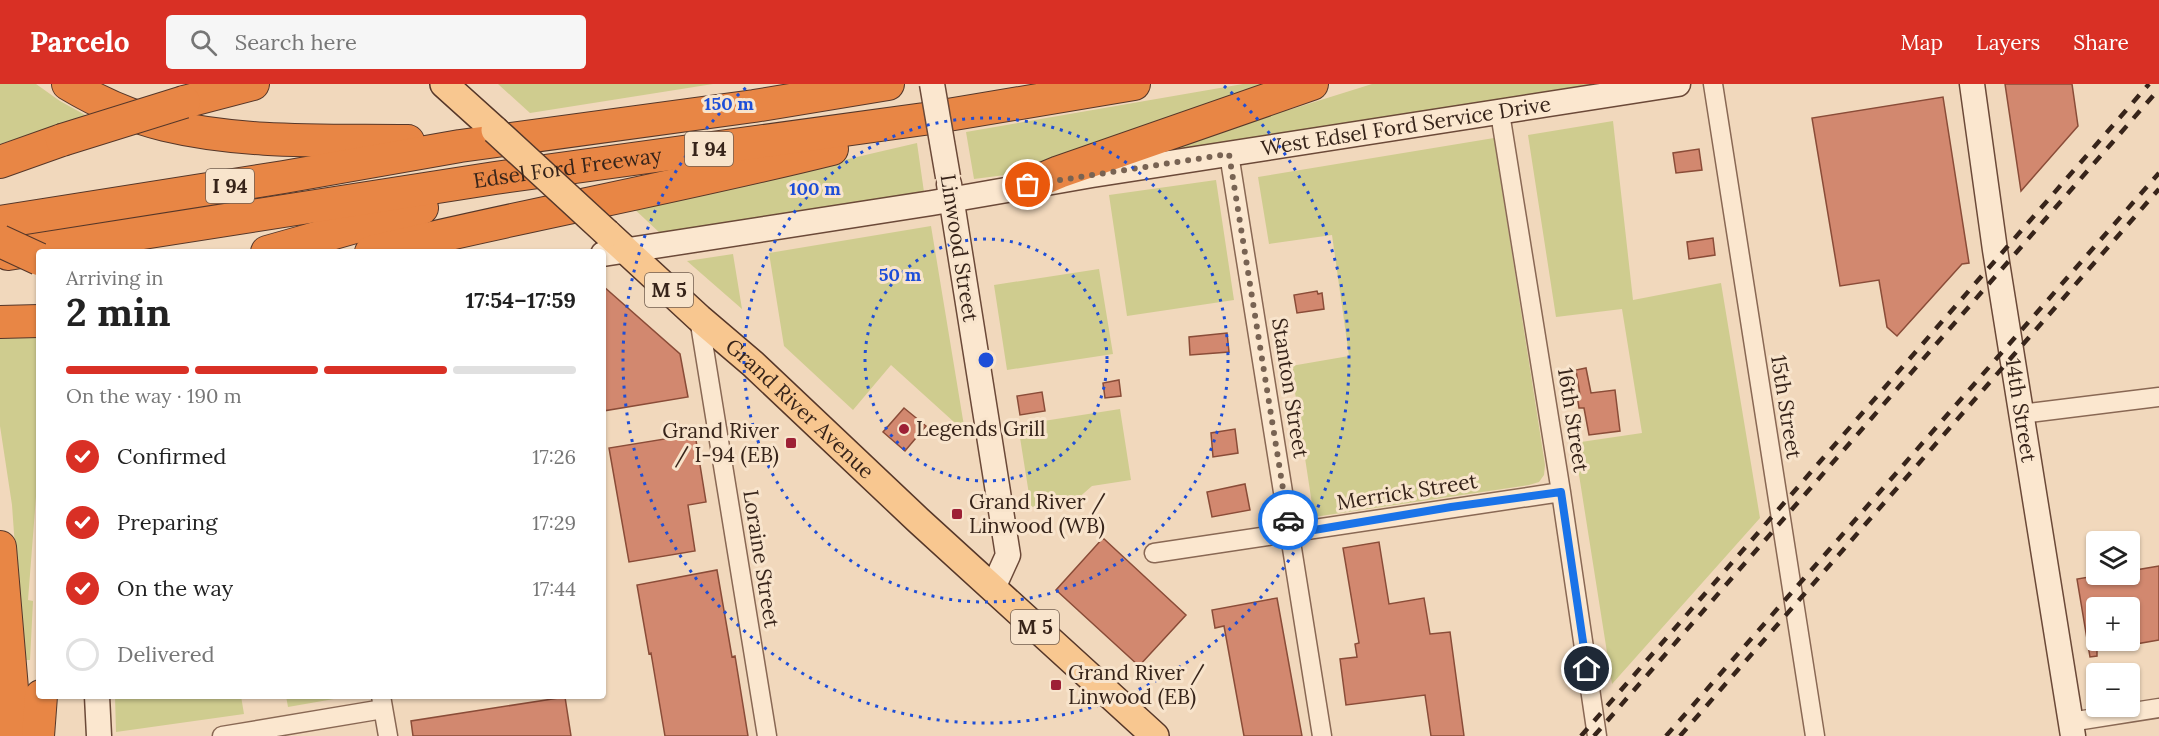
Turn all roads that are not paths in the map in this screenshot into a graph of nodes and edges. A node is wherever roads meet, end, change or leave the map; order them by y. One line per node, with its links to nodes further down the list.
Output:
1 (68, 84): 13 (highway)
2 (253, 84): 15 (highway, bridge)
3 (888, 84): 13 (highway, Edsel Ford Freeway / I 94)
4 (932, 84): 18 (street, Linwood Street, bridge)
5 (1134, 84): 12 (highway, Edsel Ford Freeway / I 94)
6 (1312, 84): 17 (highway)
7 (1677, 84): 11 (street, West Edsel Ford Service Drive)
8 (1713, 84): 52 (street, 15th Street)
9 (1972, 84): 32 (street, 14th Street)
10 (448, 87): 21 (main road, Grand River Avenue / M 5, bridge)
11 (1500, 113): 14 (street, West Edsel Ford Service Drive); 33 (street, 16th Street)
12 (924, 119): 16 (highway, Edsel Ford Freeway / I 94); 25 (highway)
13 (460, 146): 19 (highway, Edsel Ford Freeway / I 94)
14 (1229, 154): 17 (street, West Edsel Ford Service Drive); 34 (street, Stanton Street)
15 (0, 162)
16 (495, 178): 23 (highway, Edsel Ford Freeway / I 94); 24 (highway)
17 (1028, 185): 18 (street, West Edsel Ford Service Drive)
18 (949, 188): 21 (street, West Edsel Ford Service Drive); 37 (street, Linwood Street)
19 (0, 222)
20 (0, 241): 27 (highway, bridge)
21 (612, 246): 28 (main road, Grand River Avenue / M 5)
22 (36, 249): 26 (highway, Edsel Ford Freeway / I 94)
23 (39, 249)
24 (277, 249)
25 (384, 249)
26 (0, 255)
27 (36, 258)
28 (699, 318): 37 (main road, Grand River Avenue / M 5); 48 (street, Loraine Street)
29 (36, 321): 30 (highway)
30 (0, 322)
31 (2159, 397): 32 (street)
32 (2021, 414): 42 (street, 14th Street)
33 (1561, 492): 34 (street, Merrick Street); 51 (street, 16th Street)
34 (1290, 534): 36 (street, Merrick Street); 50 (street, Stanton Street)
35 (0, 547): 43 (highway)
36 (1154, 553)
37 (993, 588): 49 (main road, Grand River Avenue / M 5)
38 (42, 699): 44 (highway)
39 (97, 699): 45 (street)
40 (382, 702): 46 (street); 47 (street)
41 (2159, 708): 42 (street)
42 (2071, 729)
43 (16, 736)
44 (38, 736)
45 (99, 736)
46 (222, 736)
47 (387, 736)
48 (767, 736)
49 (1155, 736)
50 (1322, 736)
51 (1597, 736)
52 (1815, 736)

